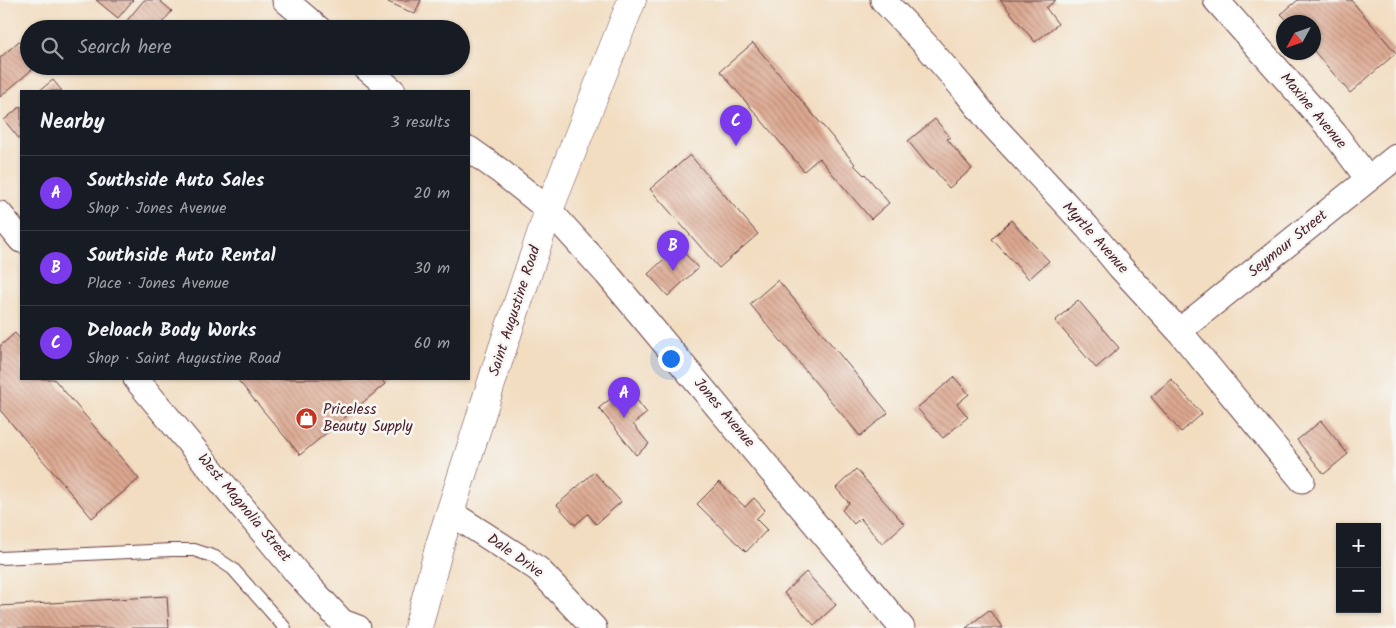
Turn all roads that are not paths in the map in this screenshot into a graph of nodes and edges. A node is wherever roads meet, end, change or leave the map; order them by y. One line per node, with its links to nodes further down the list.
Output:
1 (284, 0): 5 (street)
2 (632, 0): 11 (main road, Saint Augustine Road)
3 (883, 0): 14 (street, Myrtle Avenue)
4 (1216, 0): 10 (street, Maxine Avenue)
5 (308, 20)
6 (374, 75): 7 (street)
7 (392, 90)
8 (470, 150): 11 (street, Jones Avenue)
9 (1396, 157): 10 (street, Seymour Street)
10 (1368, 179): 14 (street, Seymour Street)
11 (548, 210): 17 (main road, Saint Augustine Road); 23 (street, Jones Avenue)
12 (0, 214): 13 (street)
13 (20, 239)
14 (1179, 331): 16 (street, Myrtle Avenue)
15 (137, 380): 20 (street, West Magnolia Street)
16 (1302, 480)
17 (451, 513): 21 (main road, Saint Augustine Road); 22 (street, Dale Drive)
18 (0, 558): 19 (lane)
19 (285, 628)
20 (358, 628)
21 (418, 628)
22 (594, 628)
23 (902, 628)

